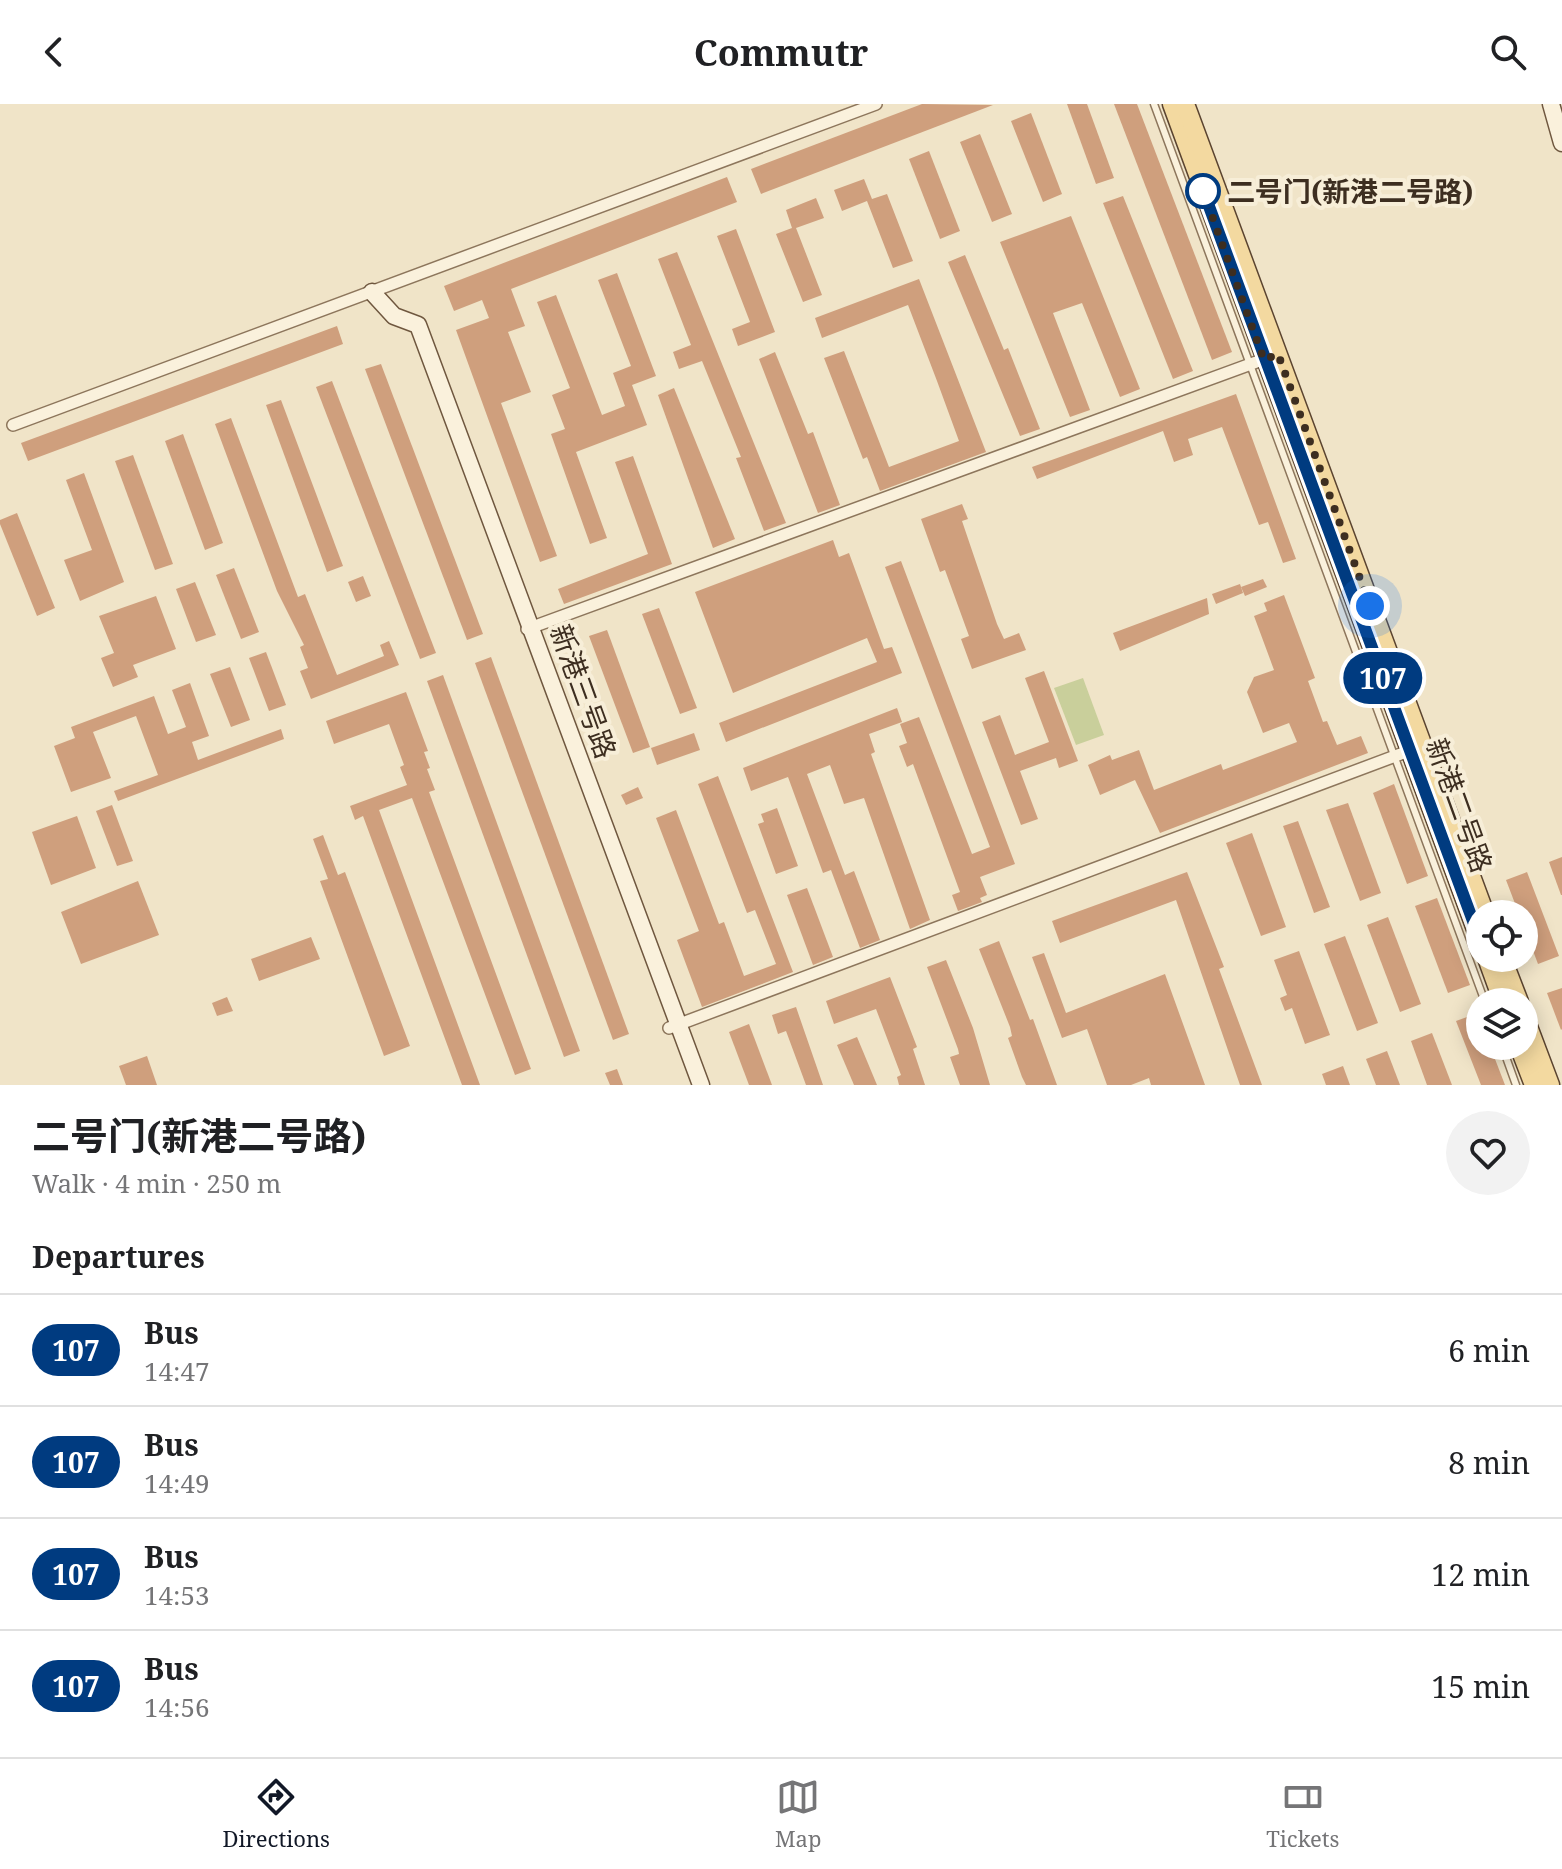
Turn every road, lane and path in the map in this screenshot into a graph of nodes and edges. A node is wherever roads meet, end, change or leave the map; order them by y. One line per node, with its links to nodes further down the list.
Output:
1 (876, 104): 9 (street)
2 (1154, 104): 10 (lane)
3 (1172, 104): 10 (main road, 新港二号路)
4 (1185, 104): 10 (main road, 新港二号路)
5 (1551, 104): 8 (street)
6 (1559, 104): 7 (street)
7 (1562, 117)
8 (1562, 143)
9 (372, 292): 11 (street); 12 (street, 新港三号路)
10 (1264, 360): 12 (street); 13 (main road, 新港二号路); 13 (lane)
11 (13, 425)
12 (529, 628): 17 (street, 新港三号路)
13 (1408, 751): 14 (main road, 新港二号路); 15 (main road, 新港二号路); 16 (lane); 17 (street)
14 (1478, 900)
15 (1466, 903)
16 (1481, 988)
17 (674, 1026): 21 (street, 新港三号路); 22 (street, 新港三号路)
18 (1538, 1053): 25 (main road)
19 (1507, 1060): 23 (lane)
20 (1524, 1060): 24 (main road)
21 (691, 1085)
22 (701, 1085)
23 (1516, 1085)
24 (1534, 1085)
25 (1550, 1085)

